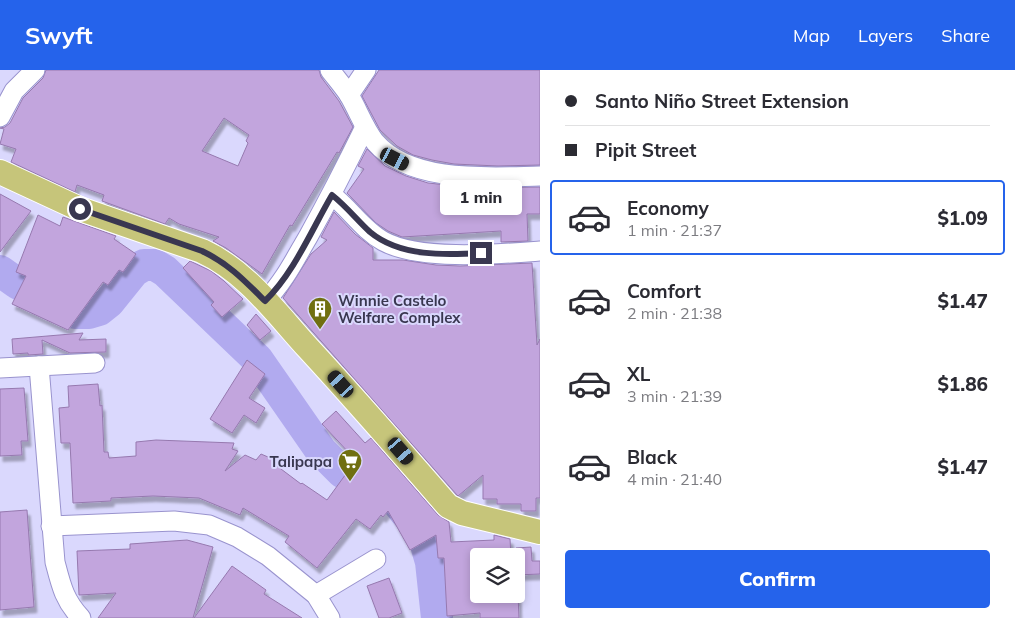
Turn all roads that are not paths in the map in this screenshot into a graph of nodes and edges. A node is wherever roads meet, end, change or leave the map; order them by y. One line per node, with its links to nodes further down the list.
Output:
1 (35, 70): 5 (street)
2 (330, 70): 4 (street)
3 (366, 70): 4 (street)
4 (349, 95): 6 (street)
5 (0, 117)
6 (365, 127): 8 (street); 9 (street)
7 (0, 172): 11 (main road)
8 (540, 176)
9 (332, 195): 10 (street); 11 (street)
10 (540, 251)
11 (265, 301): 16 (main road)
12 (95, 363): 13 (street)
13 (39, 366): 14 (street); 15 (street)
14 (0, 368)
15 (52, 526): 18 (street); 19 (street)
16 (540, 532)
17 (376, 559): 18 (street)
18 (316, 595): 20 (street)
19 (81, 618)
20 (330, 618)

